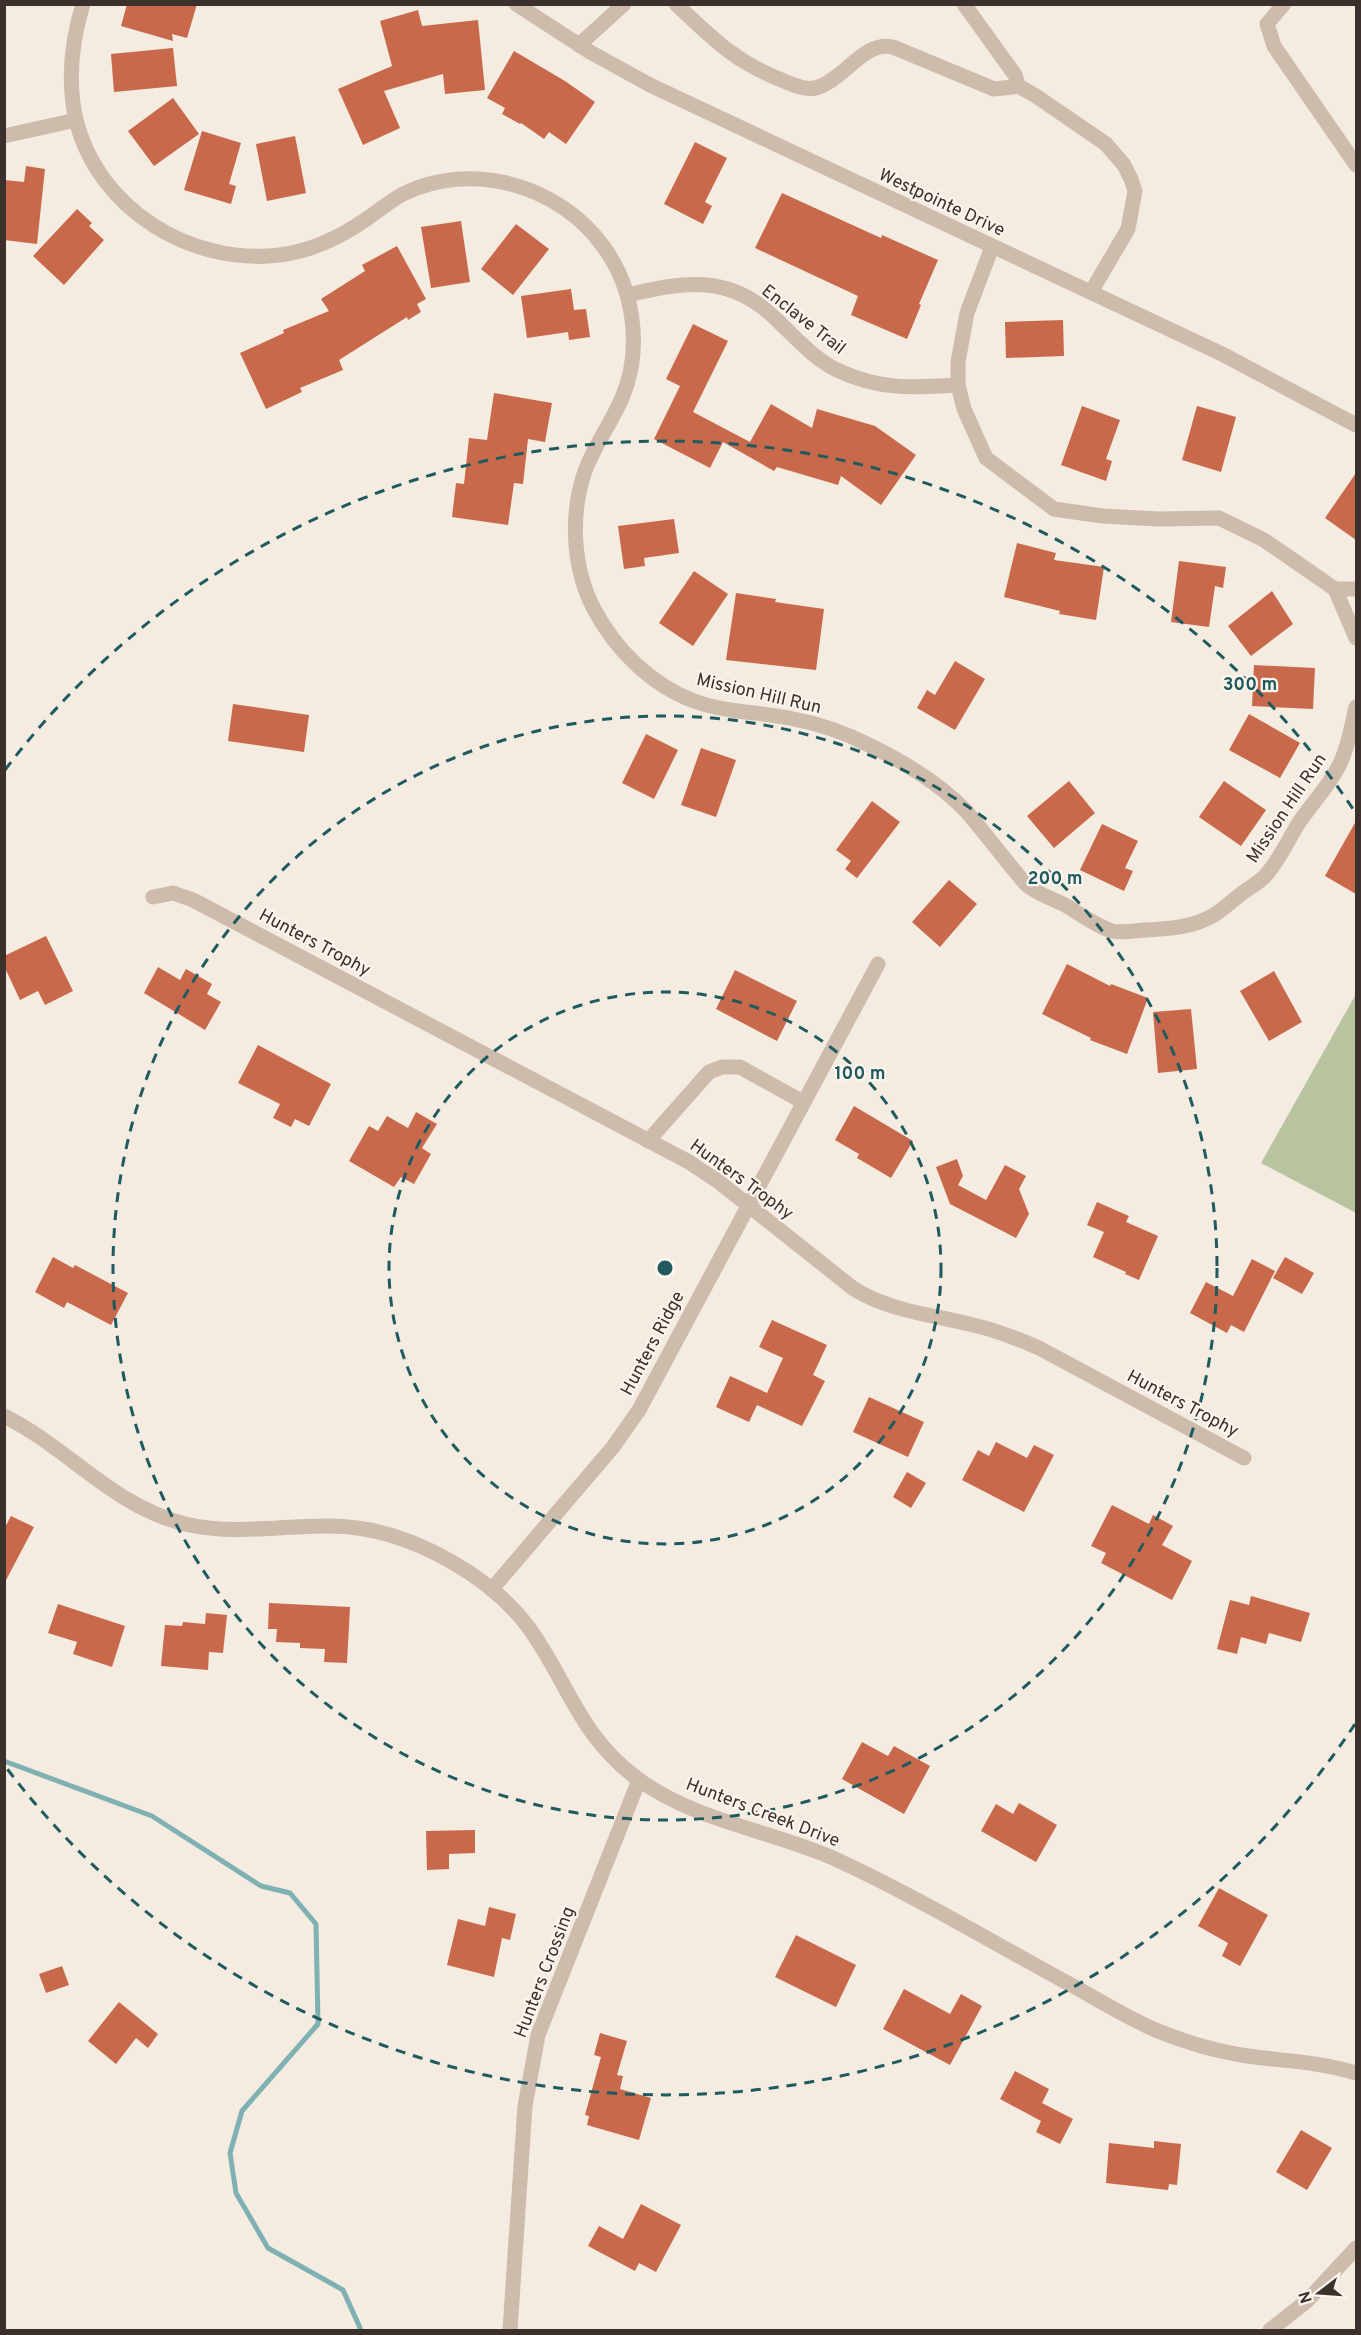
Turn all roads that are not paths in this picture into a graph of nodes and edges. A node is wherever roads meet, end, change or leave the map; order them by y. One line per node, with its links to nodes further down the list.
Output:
1 (83, 4): 9 (street, Mission Hill Run)
2 (516, 4): 7 (street, Westpointe Drive)
3 (624, 4): 7 (street)
4 (676, 4): 8 (street)
5 (964, 4): 8 (street)
6 (1284, 4): 11 (street)
7 (579, 45): 12 (street, Westpointe Drive)
8 (1015, 84): 13 (street)
9 (76, 120): 10 (street); 14 (street, Mission Hill Run)
10 (4, 136)
11 (1356, 165)
12 (992, 247): 13 (street, Westpointe Drive); 15 (street)
13 (1091, 292): 16 (street, Westpointe Drive)
14 (628, 295): 15 (street, Enclave Trail); 20 (street, Mission Hill Run)
15 (958, 385): 17 (street)
16 (1356, 425)
17 (1335, 589): 18 (street); 19 (street)
18 (1356, 589)
19 (1356, 638)
20 (1356, 707)
21 (153, 897): 24 (street, Hunters Trophy)
22 (878, 964): 23 (street, Hunters Ridge)
23 (804, 1102): 24 (street); 25 (street, Hunters Ridge)
24 (648, 1140): 25 (street, Hunters Trophy)
25 (748, 1205): 27 (street, Hunters Trophy); 28 (street, Hunters Ridge)
26 (4, 1416): 28 (street, Hunters Creek Drive)
27 (1244, 1458)
28 (492, 1589): 29 (street, Hunters Creek Drive)
29 (639, 1780): 30 (street, Hunters Creek Drive); 32 (street, Hunters Crossing)
30 (1356, 2073)
31 (1356, 2248): 33 (street)
32 (510, 2331)
33 (1270, 2331)

